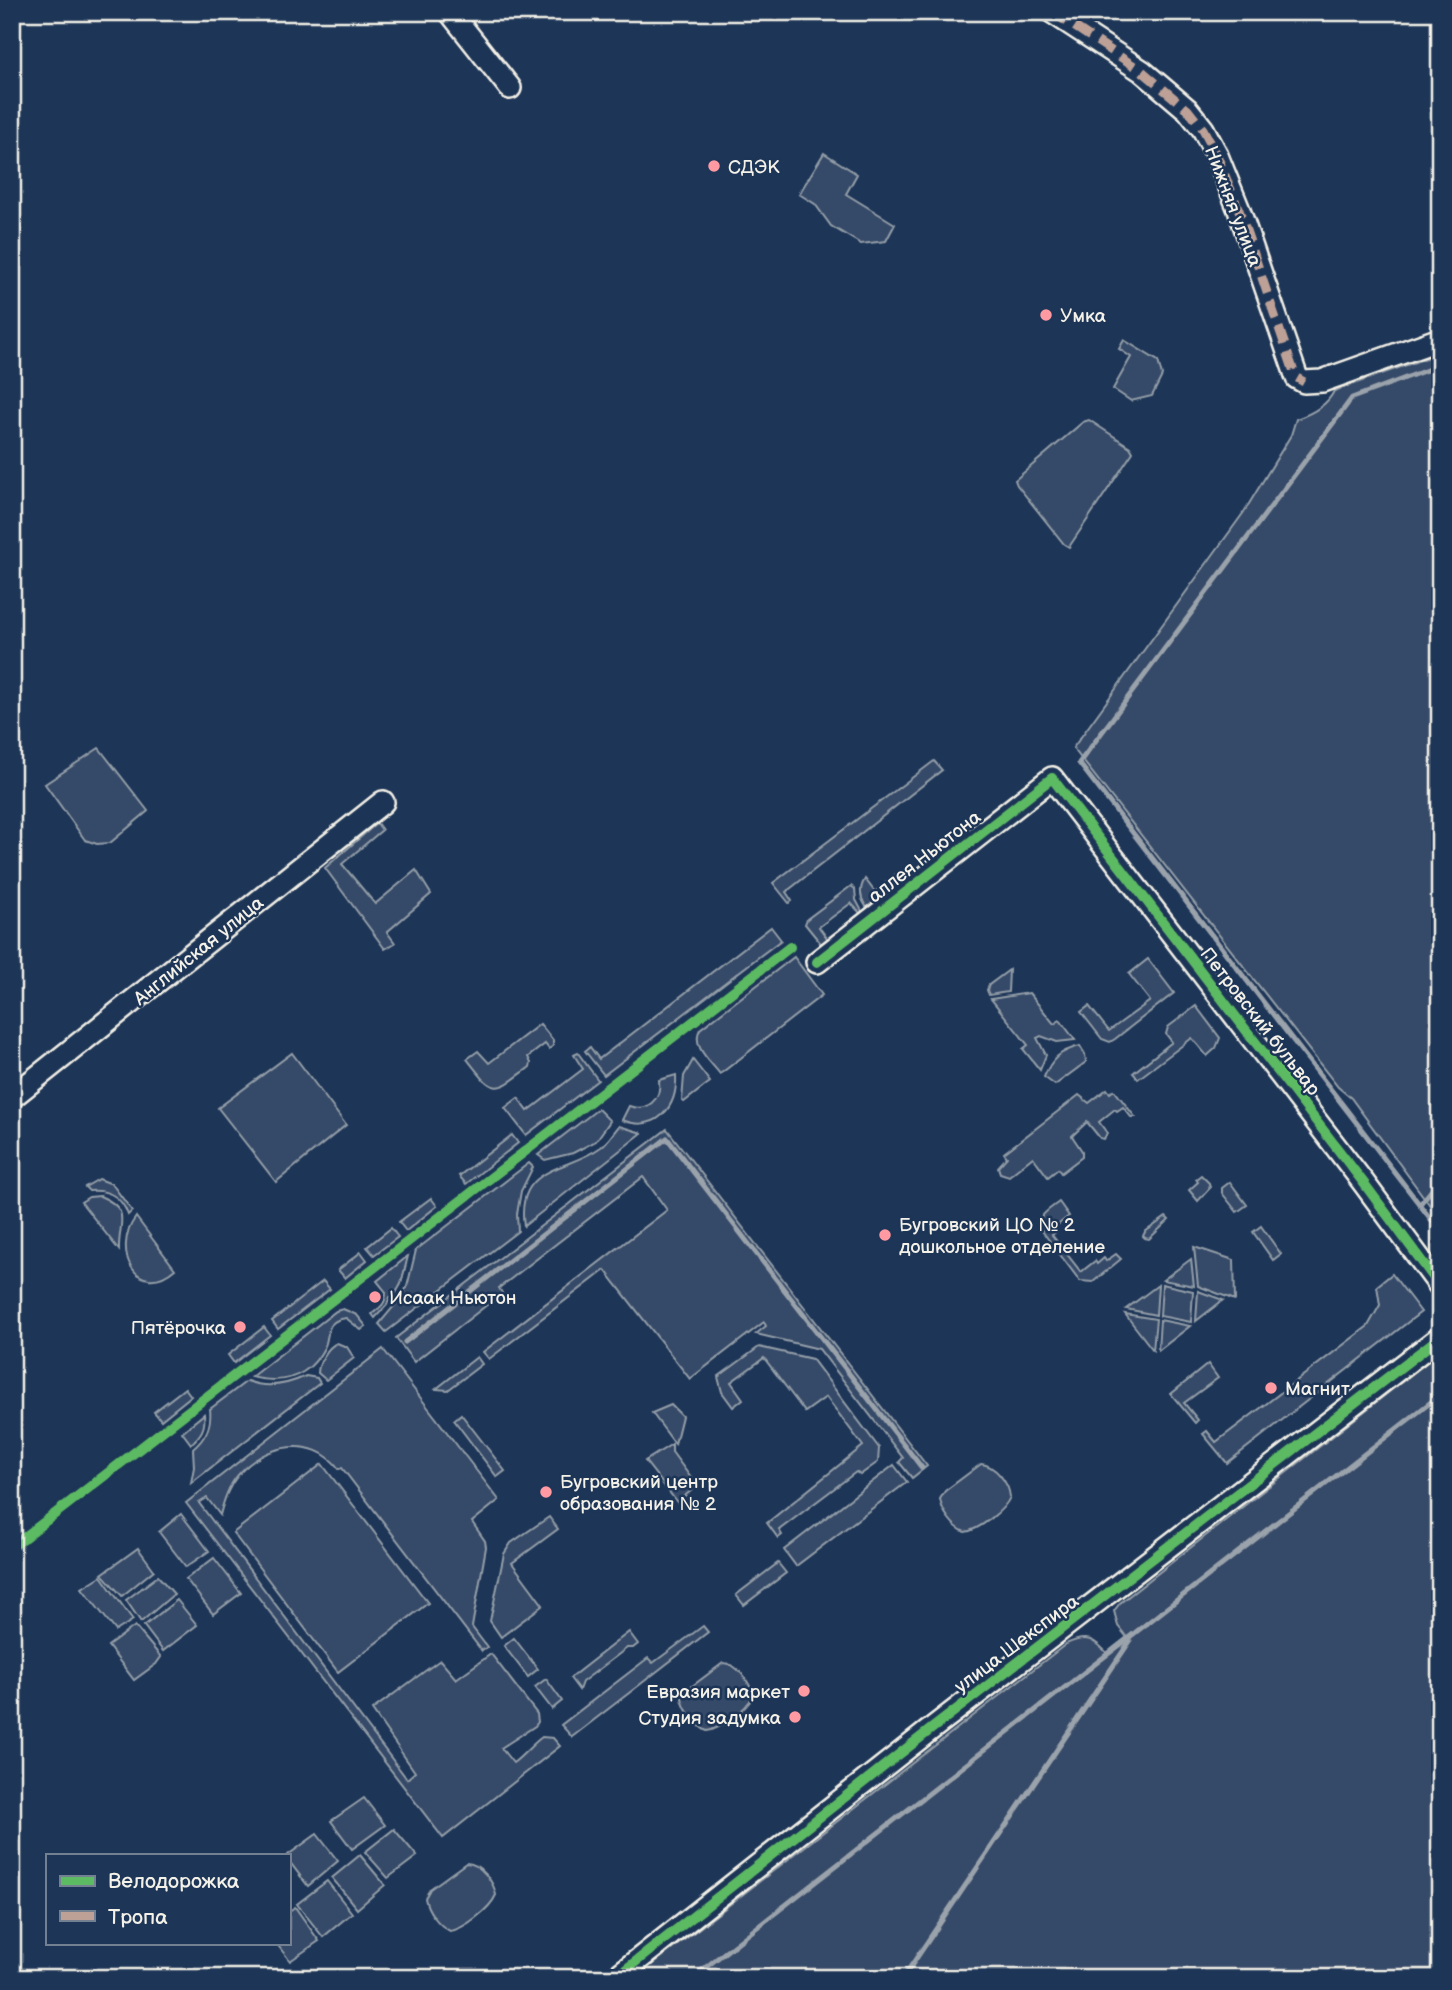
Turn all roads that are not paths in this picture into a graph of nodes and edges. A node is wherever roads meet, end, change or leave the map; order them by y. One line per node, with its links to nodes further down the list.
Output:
1 (450, 12): 3 (street)
2 (1052, 12): 4 (street, Нижняя улица)
3 (510, 89)
4 (1440, 339)
5 (1052, 778): 7 (street, аллея Ньютона); 9 (street, Петровский бульвар)
6 (383, 802): 8 (street, Английская улица)
7 (817, 962)
8 (12, 1097)
9 (1440, 1286)
10 (1440, 1337): 11 (street, улица Шекспира)
11 (615, 1978)

